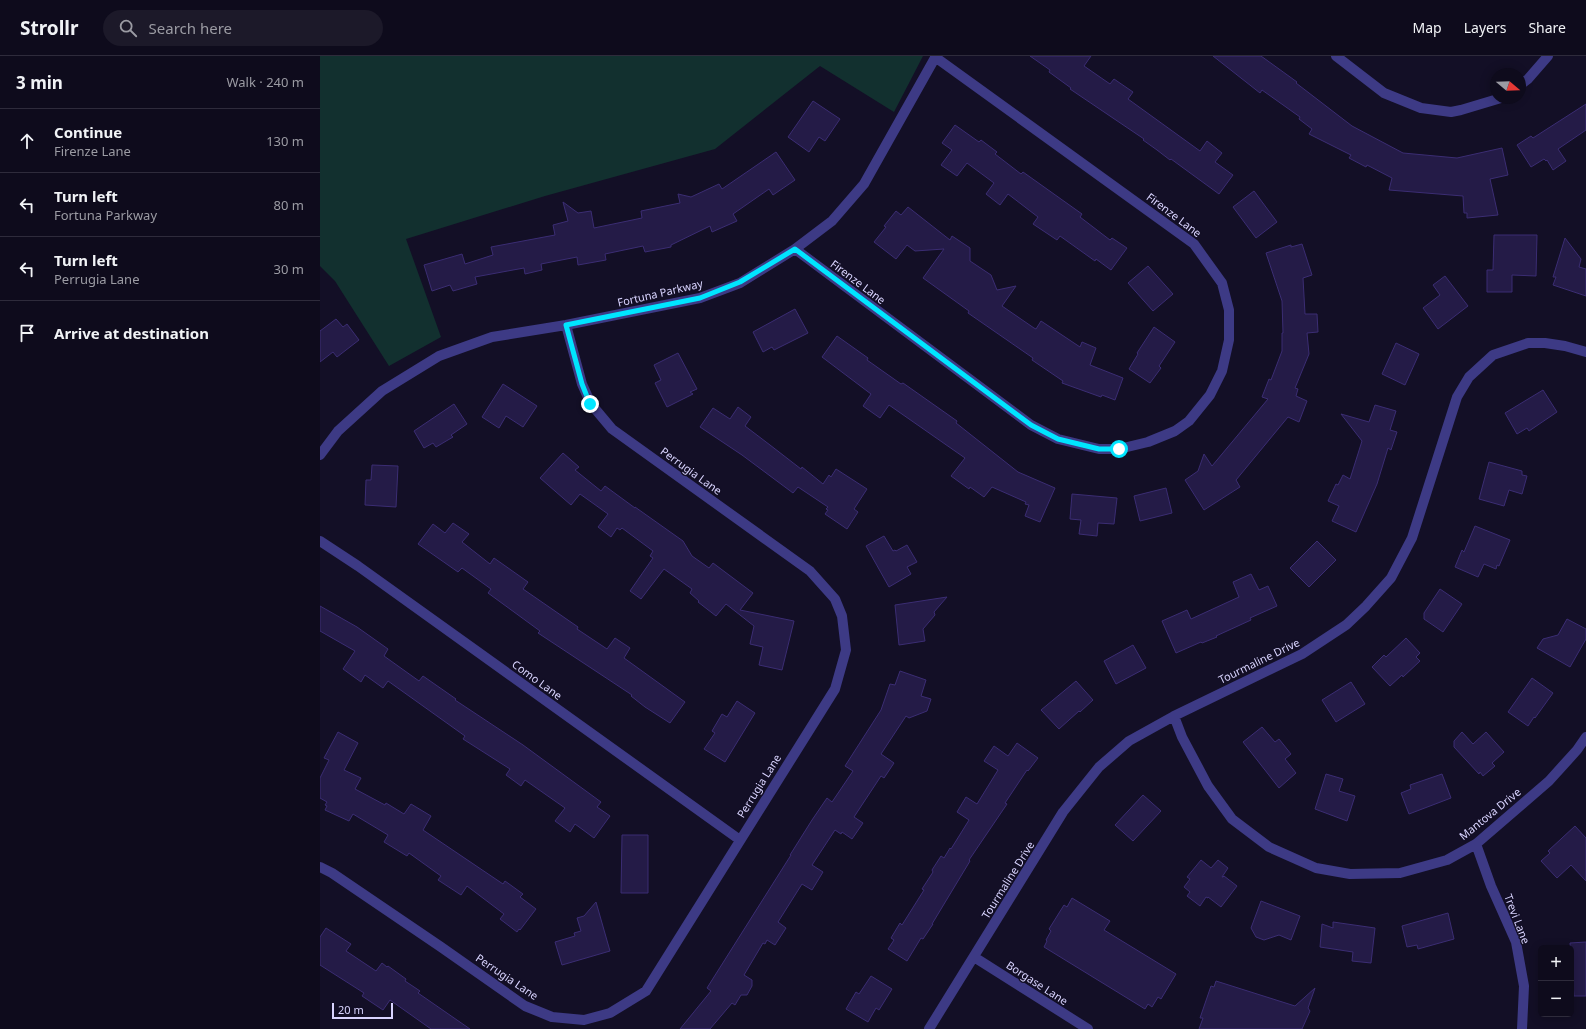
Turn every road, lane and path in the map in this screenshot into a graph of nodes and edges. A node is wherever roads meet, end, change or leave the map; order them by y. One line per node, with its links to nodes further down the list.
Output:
1 (936, 56): 6 (street, Fortuna Parkway); 6 (street, Firenze Lane)
2 (1336, 56): 5 (street)
3 (1548, 56): 4 (street)
4 (1526, 80)
5 (1490, 101)
6 (795, 249): 7 (street, Fortuna Parkway)
7 (566, 325): 9 (street, Fortuna Parkway); 13 (street, Perrugia Lane)
8 (1586, 352): 11 (street, Tourmaline Drive)
9 (320, 455)
10 (320, 541): 13 (street, Como Lane)
11 (1174, 716): 14 (street, Mantova Drive); 16 (street, Tourmaline Drive)
12 (1586, 737): 14 (street, Mantova Drive)
13 (740, 840): 15 (street, Perrugia Lane)
14 (1476, 844): 19 (street, Trevi Lane)
15 (320, 867)
16 (974, 957): 17 (street, Tourmaline Drive); 18 (street, Borgase Lane)
17 (929, 1029)
18 (1088, 1029)
19 (1522, 1029)

